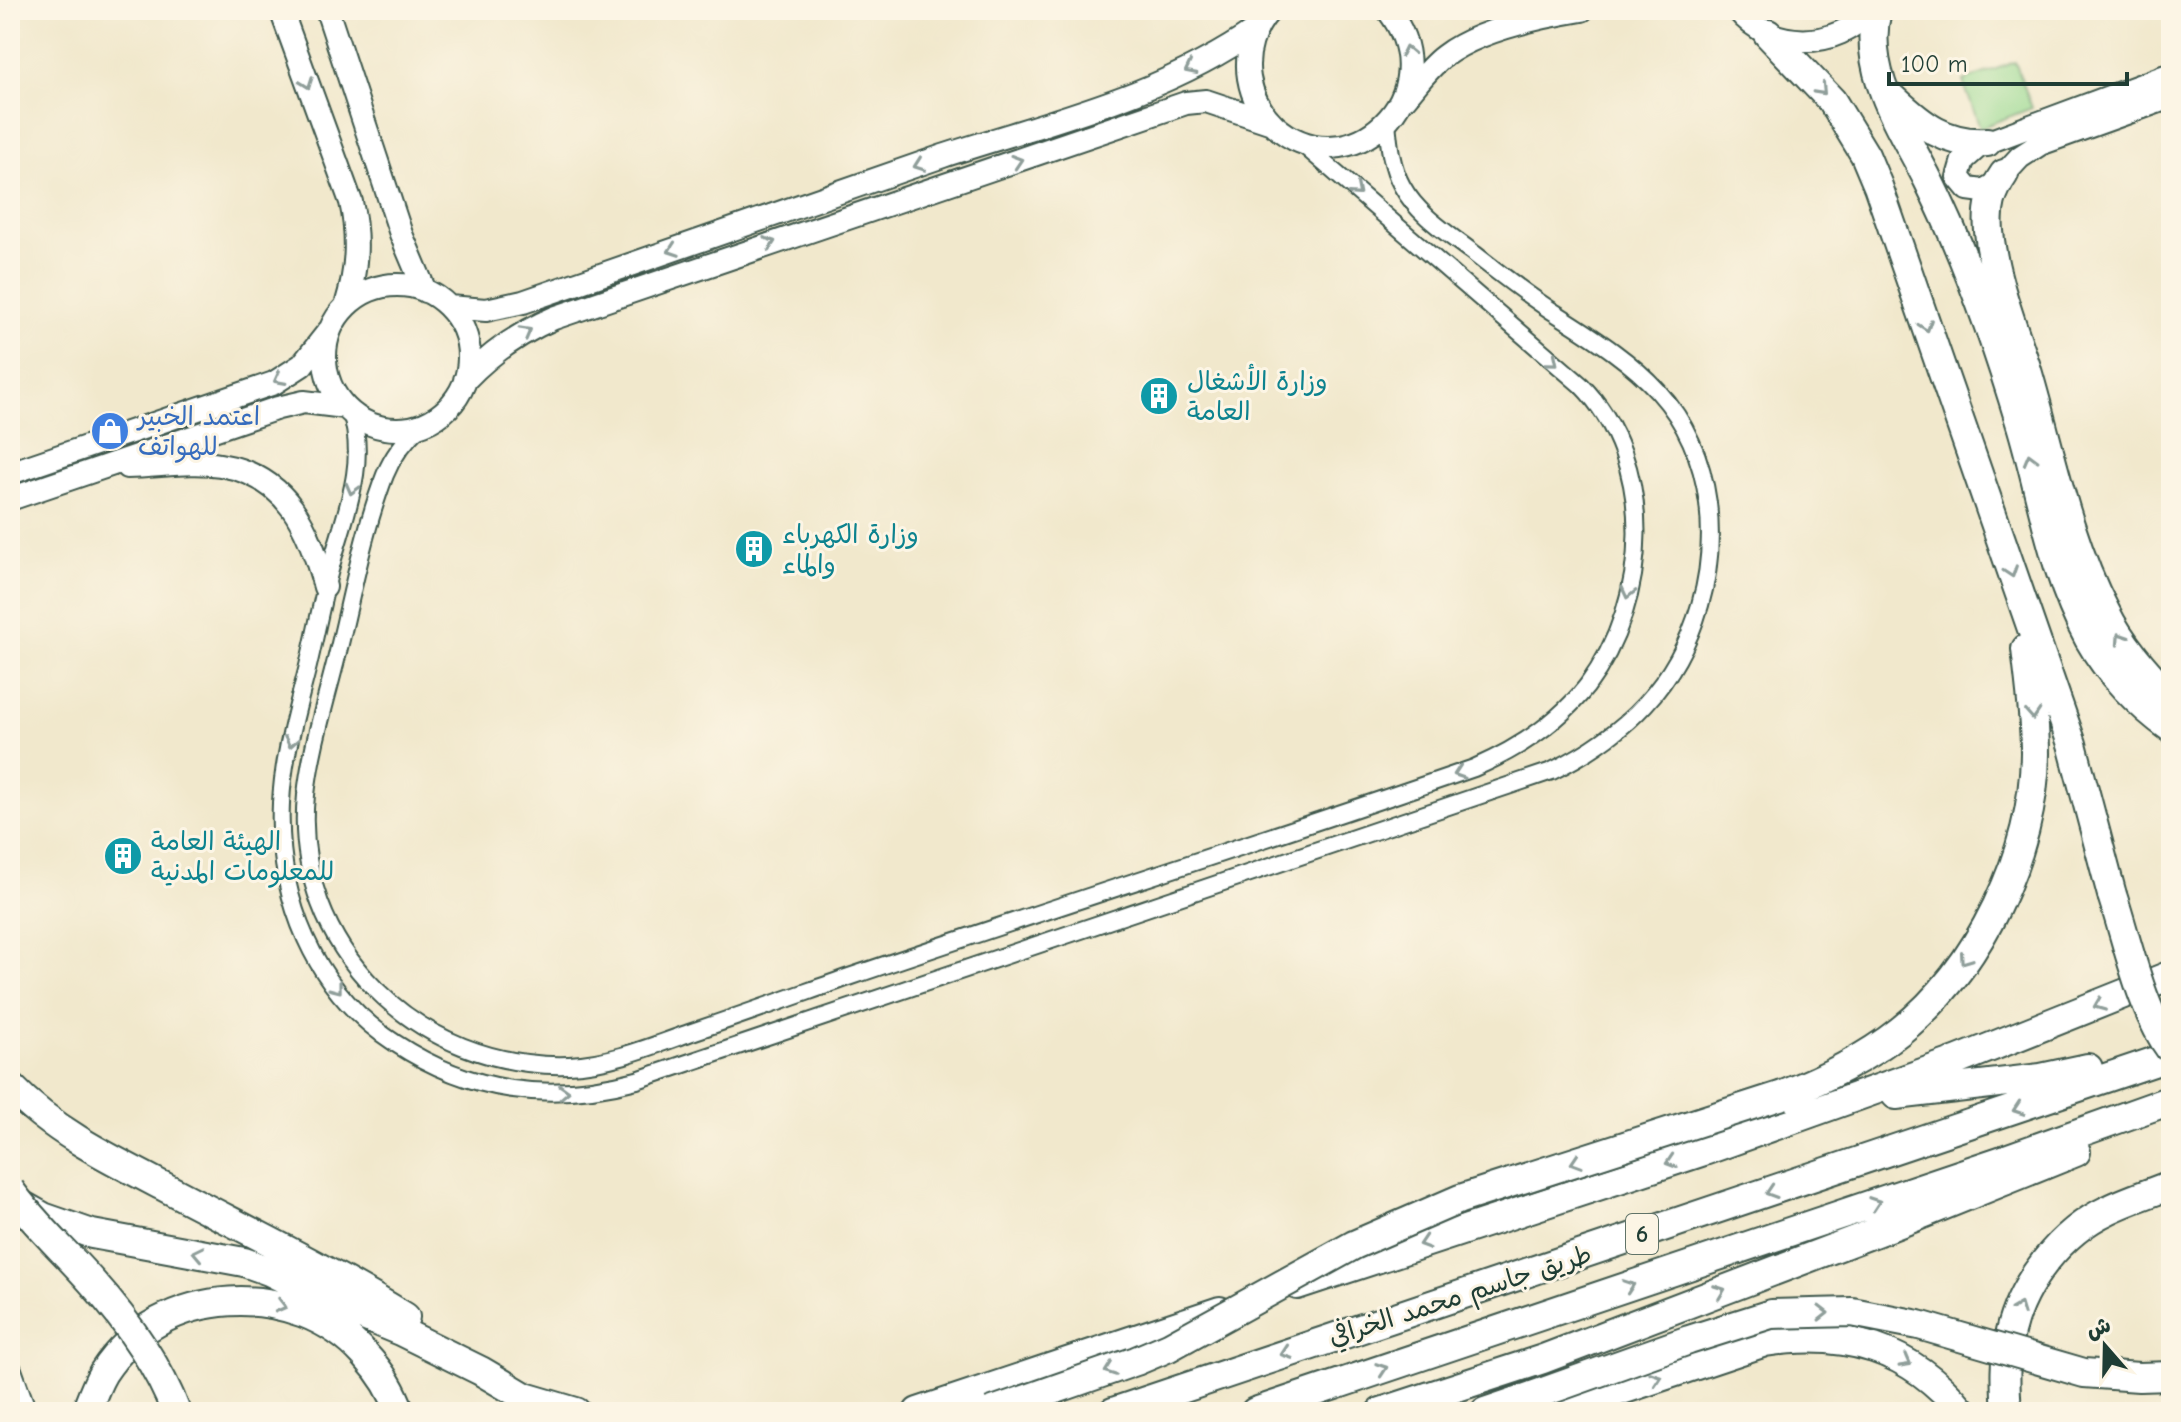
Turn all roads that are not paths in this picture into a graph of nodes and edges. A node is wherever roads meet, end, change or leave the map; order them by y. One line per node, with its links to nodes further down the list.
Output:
1 (281, 10): 21 (street, one-way to 21)
2 (327, 10): 19 (street)
3 (1270, 10): 10 (street)
4 (1388, 10): 14 (street, one-way to 4)
5 (1582, 10): 14 (street)
6 (1721, 10): 9 (street)
7 (1870, 10): 9 (street)
8 (1877, 10): 12 (highway)
9 (1750, 21): 32 (highway, one-way to 32)
10 (1257, 29): 15 (street); 22 (street, one-way to 22)
11 (2171, 74): 17 (street)
12 (1882, 87): 17 (highway); 20 (highway)
13 (2171, 97): 18 (street)
14 (1393, 113): 16 (street); 31 (street, one-way to 14)
15 (1272, 123): 16 (street); 24 (street, one-way to 15)
16 (1297, 140): 27 (street, one-way to 27)
17 (1987, 142): 18 (street)
18 (2004, 174): 26 (highway)
19 (425, 291): 21 (street); 22 (street)
20 (1976, 291): 26 (highway); 34 (highway, one-way to 20)
21 (346, 306): 23 (street)
22 (449, 307): 24 (street)
23 (333, 324): 25 (street); 29 (street, one-way to 29)
24 (465, 380): 27 (street)
25 (348, 410): 27 (street); 28 (street); 31 (street, one-way to 31)
26 (2039, 415): 33 (highway, one-way to 26)
27 (421, 425)
28 (106, 467): 30 (street); 31 (street)
29 (10, 473)
30 (10, 499)
31 (325, 587)
32 (2024, 609): 37 (highway, bridge); 57 (highway, one-way to 57, bridge)
33 (2171, 698)
34 (2171, 728)
35 (2171, 975): 42 (highway, one-way to 42)
36 (2171, 1036): 42 (highway)
37 (2171, 1053): 58 (highway, طريق جاسم محمد الخرافي / 6, one-way to 58)
38 (10, 1086): 48 (highway)
39 (2171, 1100): 59 (highway, طريق جاسم محمد الخرافي / 6, one-way to 39)
40 (10, 1103): 46 (highway)
41 (2171, 1107): 60 (highway, one-way to 41)
42 (1812, 1112): 56 (highway, one-way to 56)
43 (2171, 1185): 63 (highway, one-way to 43)
44 (10, 1190): 53 (highway, bridge)
45 (10, 1196): 46 (highway, one-way to 45)
46 (400, 1331): 48 (highway)
47 (10, 1370): 51 (street)
48 (481, 1371): 55 (highway)
49 (2171, 1376): 50 (highway, one-way to 49, bridge)
50 (1545, 1404): 61 (highway); 62 (highway, one-way to 62)
51 (25, 1412)
52 (86, 1412): 54 (highway, one-way to 54)
53 (176, 1412)
54 (400, 1412)
55 (576, 1412)
56 (918, 1412)
57 (990, 1412)
58 (1113, 1412)
59 (1255, 1412)
60 (1381, 1412)
61 (1485, 1412)
62 (1963, 1412)
63 (2007, 1412)

